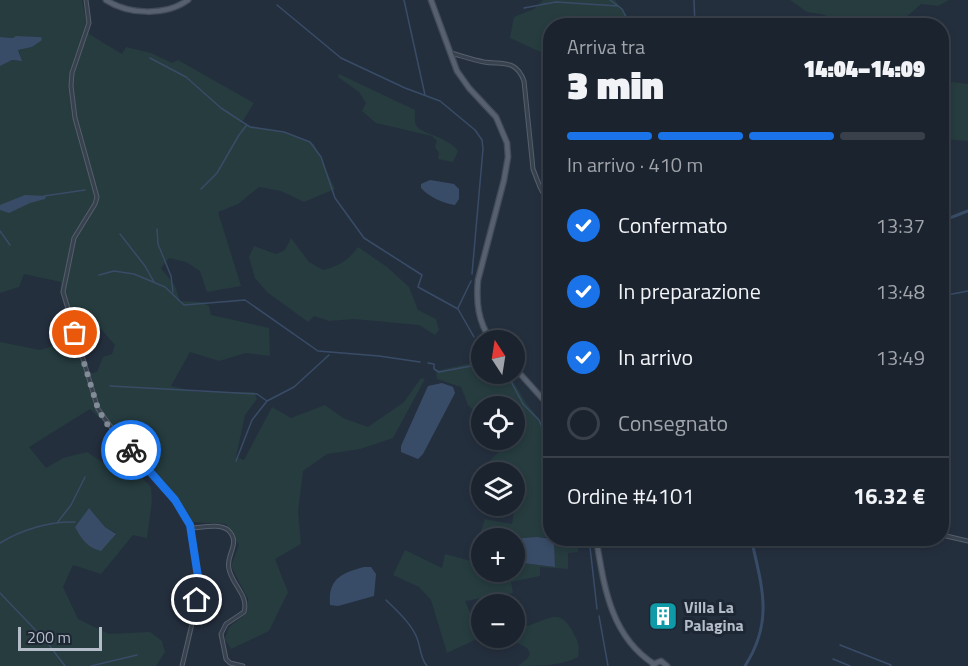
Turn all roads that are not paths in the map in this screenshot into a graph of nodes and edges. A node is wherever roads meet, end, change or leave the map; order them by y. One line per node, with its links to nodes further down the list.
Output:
1 (88, 0): 10 (street)
2 (106, 0): 3 (main road)
3 (189, 0)
4 (431, 0): 5 (main road)
5 (450, 53): 6 (street); 7 (main road)
6 (543, 193)
7 (485, 330)
8 (525, 379): 9 (main road)
9 (543, 399)
10 (191, 528): 15 (street); 16 (street)
11 (949, 537): 12 (street)
12 (968, 541)
13 (597, 546): 14 (main road)
14 (654, 665): 17 (main road)
15 (182, 666)
16 (243, 666)
17 (667, 666)

